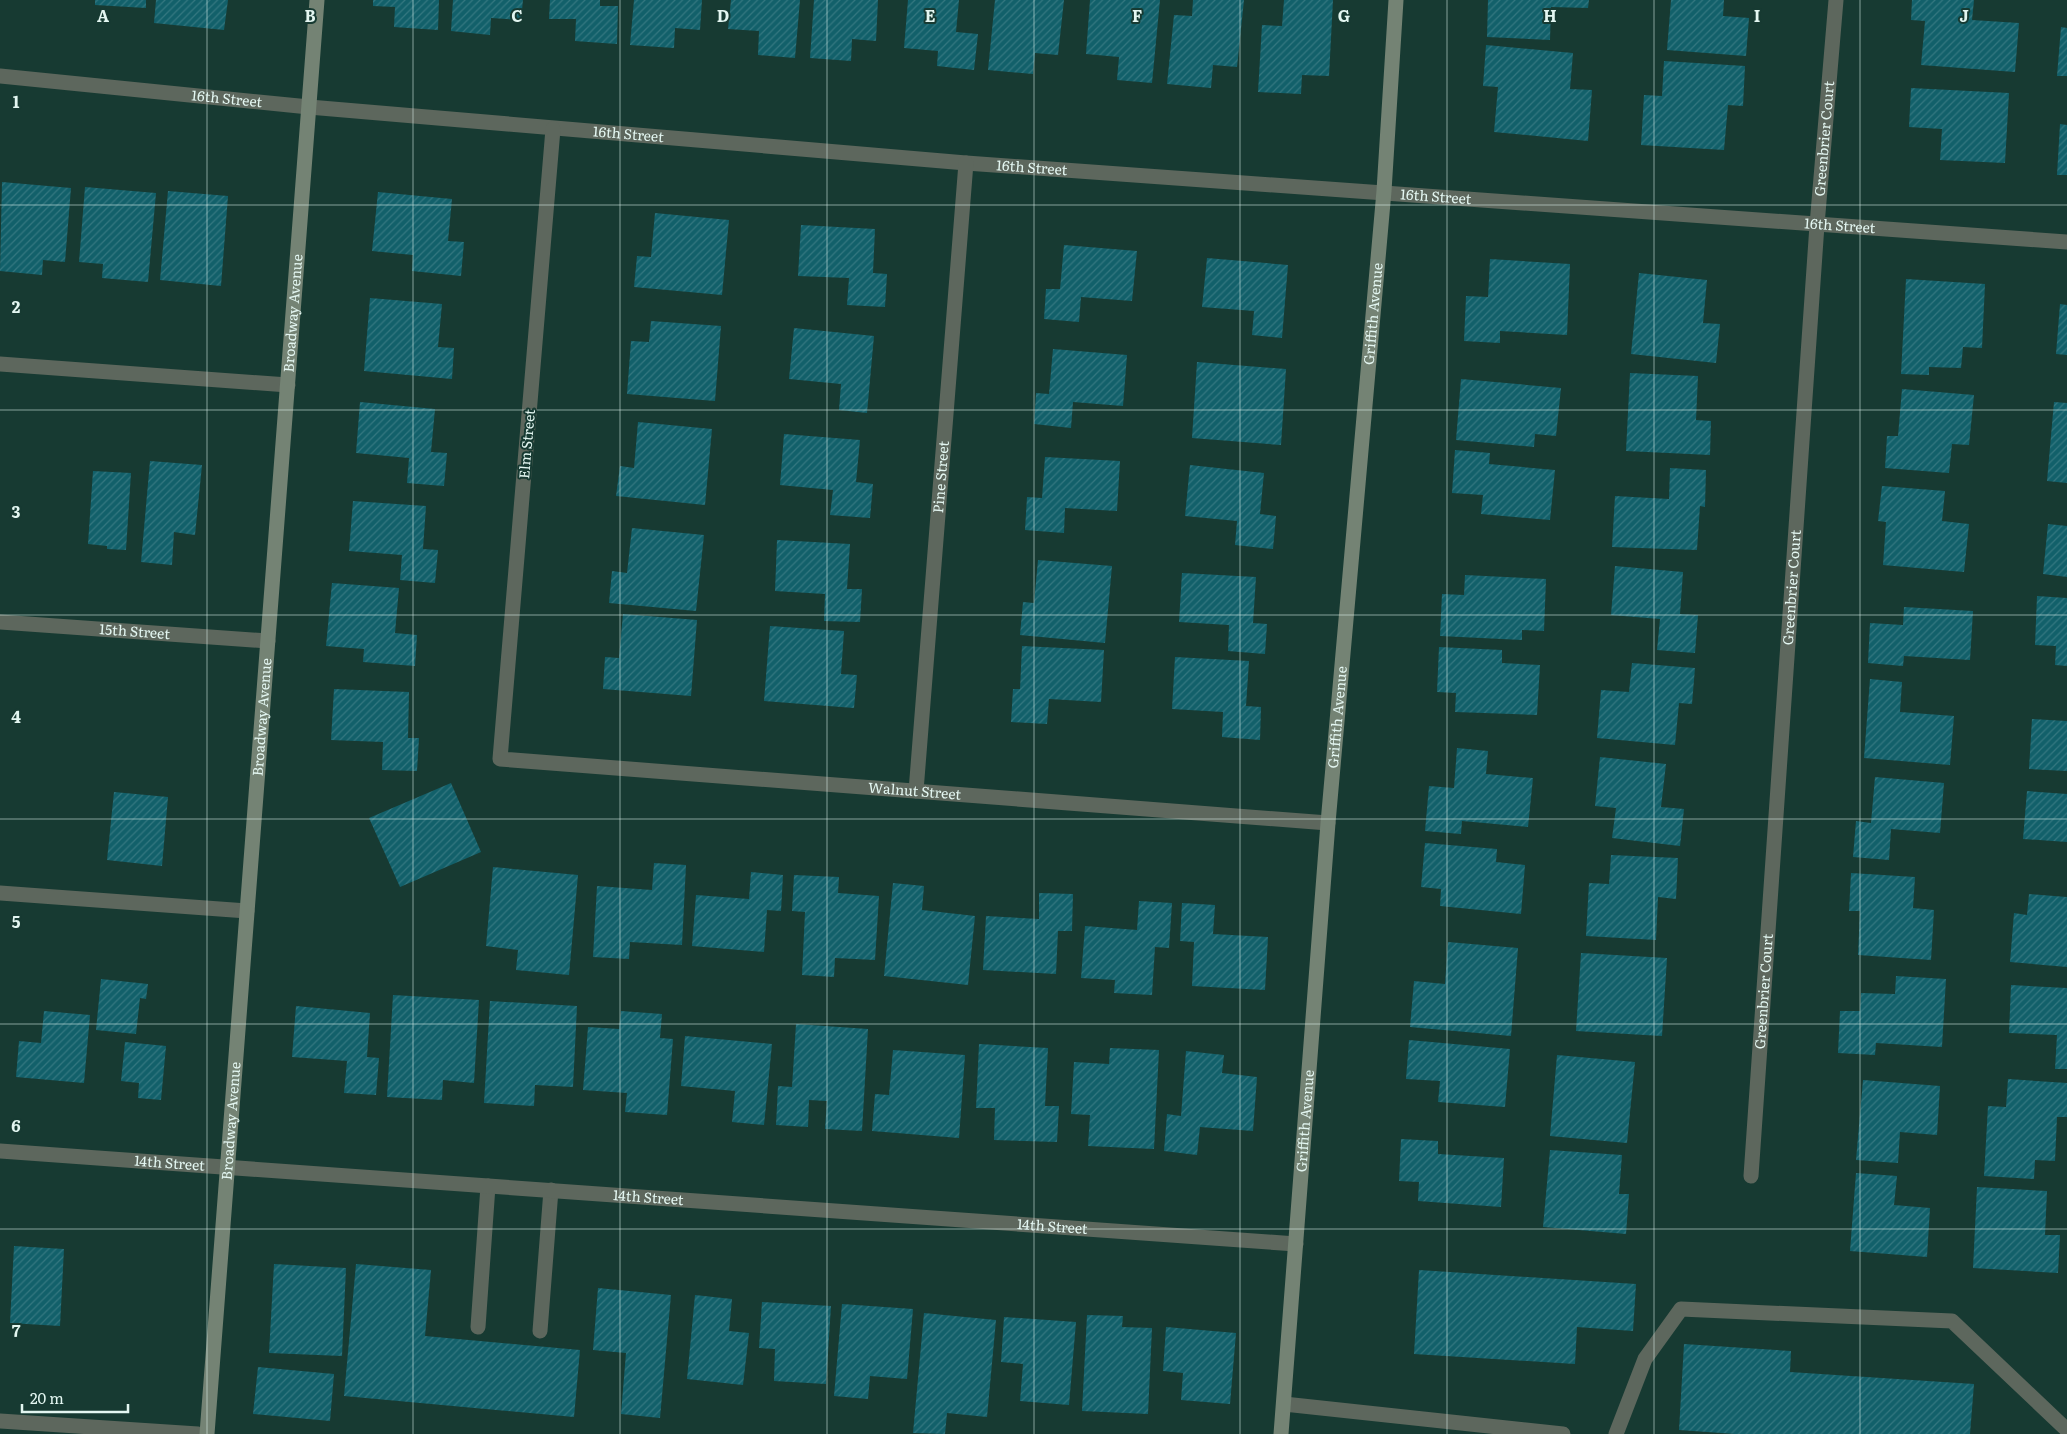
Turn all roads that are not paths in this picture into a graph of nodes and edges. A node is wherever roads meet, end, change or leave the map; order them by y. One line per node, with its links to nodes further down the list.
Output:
1 (317, 0): 5 (street, Broadway Avenue)
2 (1396, 0): 8 (street, Griffith Avenue)
3 (1836, 0): 9 (street, Greenbrier Court)
4 (0, 76): 5 (street, 16th Street)
5 (309, 107): 6 (street, 16th Street); 12 (street, Broadway Avenue)
6 (553, 129): 7 (street, 16th Street); 15 (street, Elm Street)
7 (966, 163): 8 (street, 16th Street); 16 (street, Pine Street)
8 (1384, 191): 9 (street, 16th Street); 17 (street, Griffith Avenue)
9 (1817, 225): 10 (street, 16th Street); 22 (street, Greenbrier Court)
10 (2067, 242)
11 (0, 364): 12 (street)
12 (288, 385): 14 (street, Broadway Avenue)
13 (0, 622): 14 (street, 15th Street)
14 (268, 642): 19 (street, Broadway Avenue)
15 (500, 759): 16 (street, Walnut Street)
16 (916, 791): 17 (street, Walnut Street)
17 (1328, 823): 25 (street, Griffith Avenue)
18 (0, 893): 19 (street)
19 (248, 911): 21 (street, Broadway Avenue)
20 (0, 1151): 21 (street, 14th Street)
21 (228, 1167): 23 (street, 14th Street); 32 (street, Broadway Avenue)
22 (1751, 1176)
23 (488, 1186): 24 (street, 14th Street); 26 (street)
24 (550, 1190): 25 (street, 14th Street); 27 (street)
25 (1296, 1244): 28 (street, Griffith Avenue)
26 (478, 1328)
27 (540, 1331)
28 (1284, 1404): 33 (street, Griffith Avenue); 34 (street)
29 (0, 1421): 31 (street)
30 (2067, 1430): 35 (street)
31 (198, 1434)
32 (207, 1434)
33 (1281, 1434)
34 (1563, 1434)
35 (1616, 1434)

